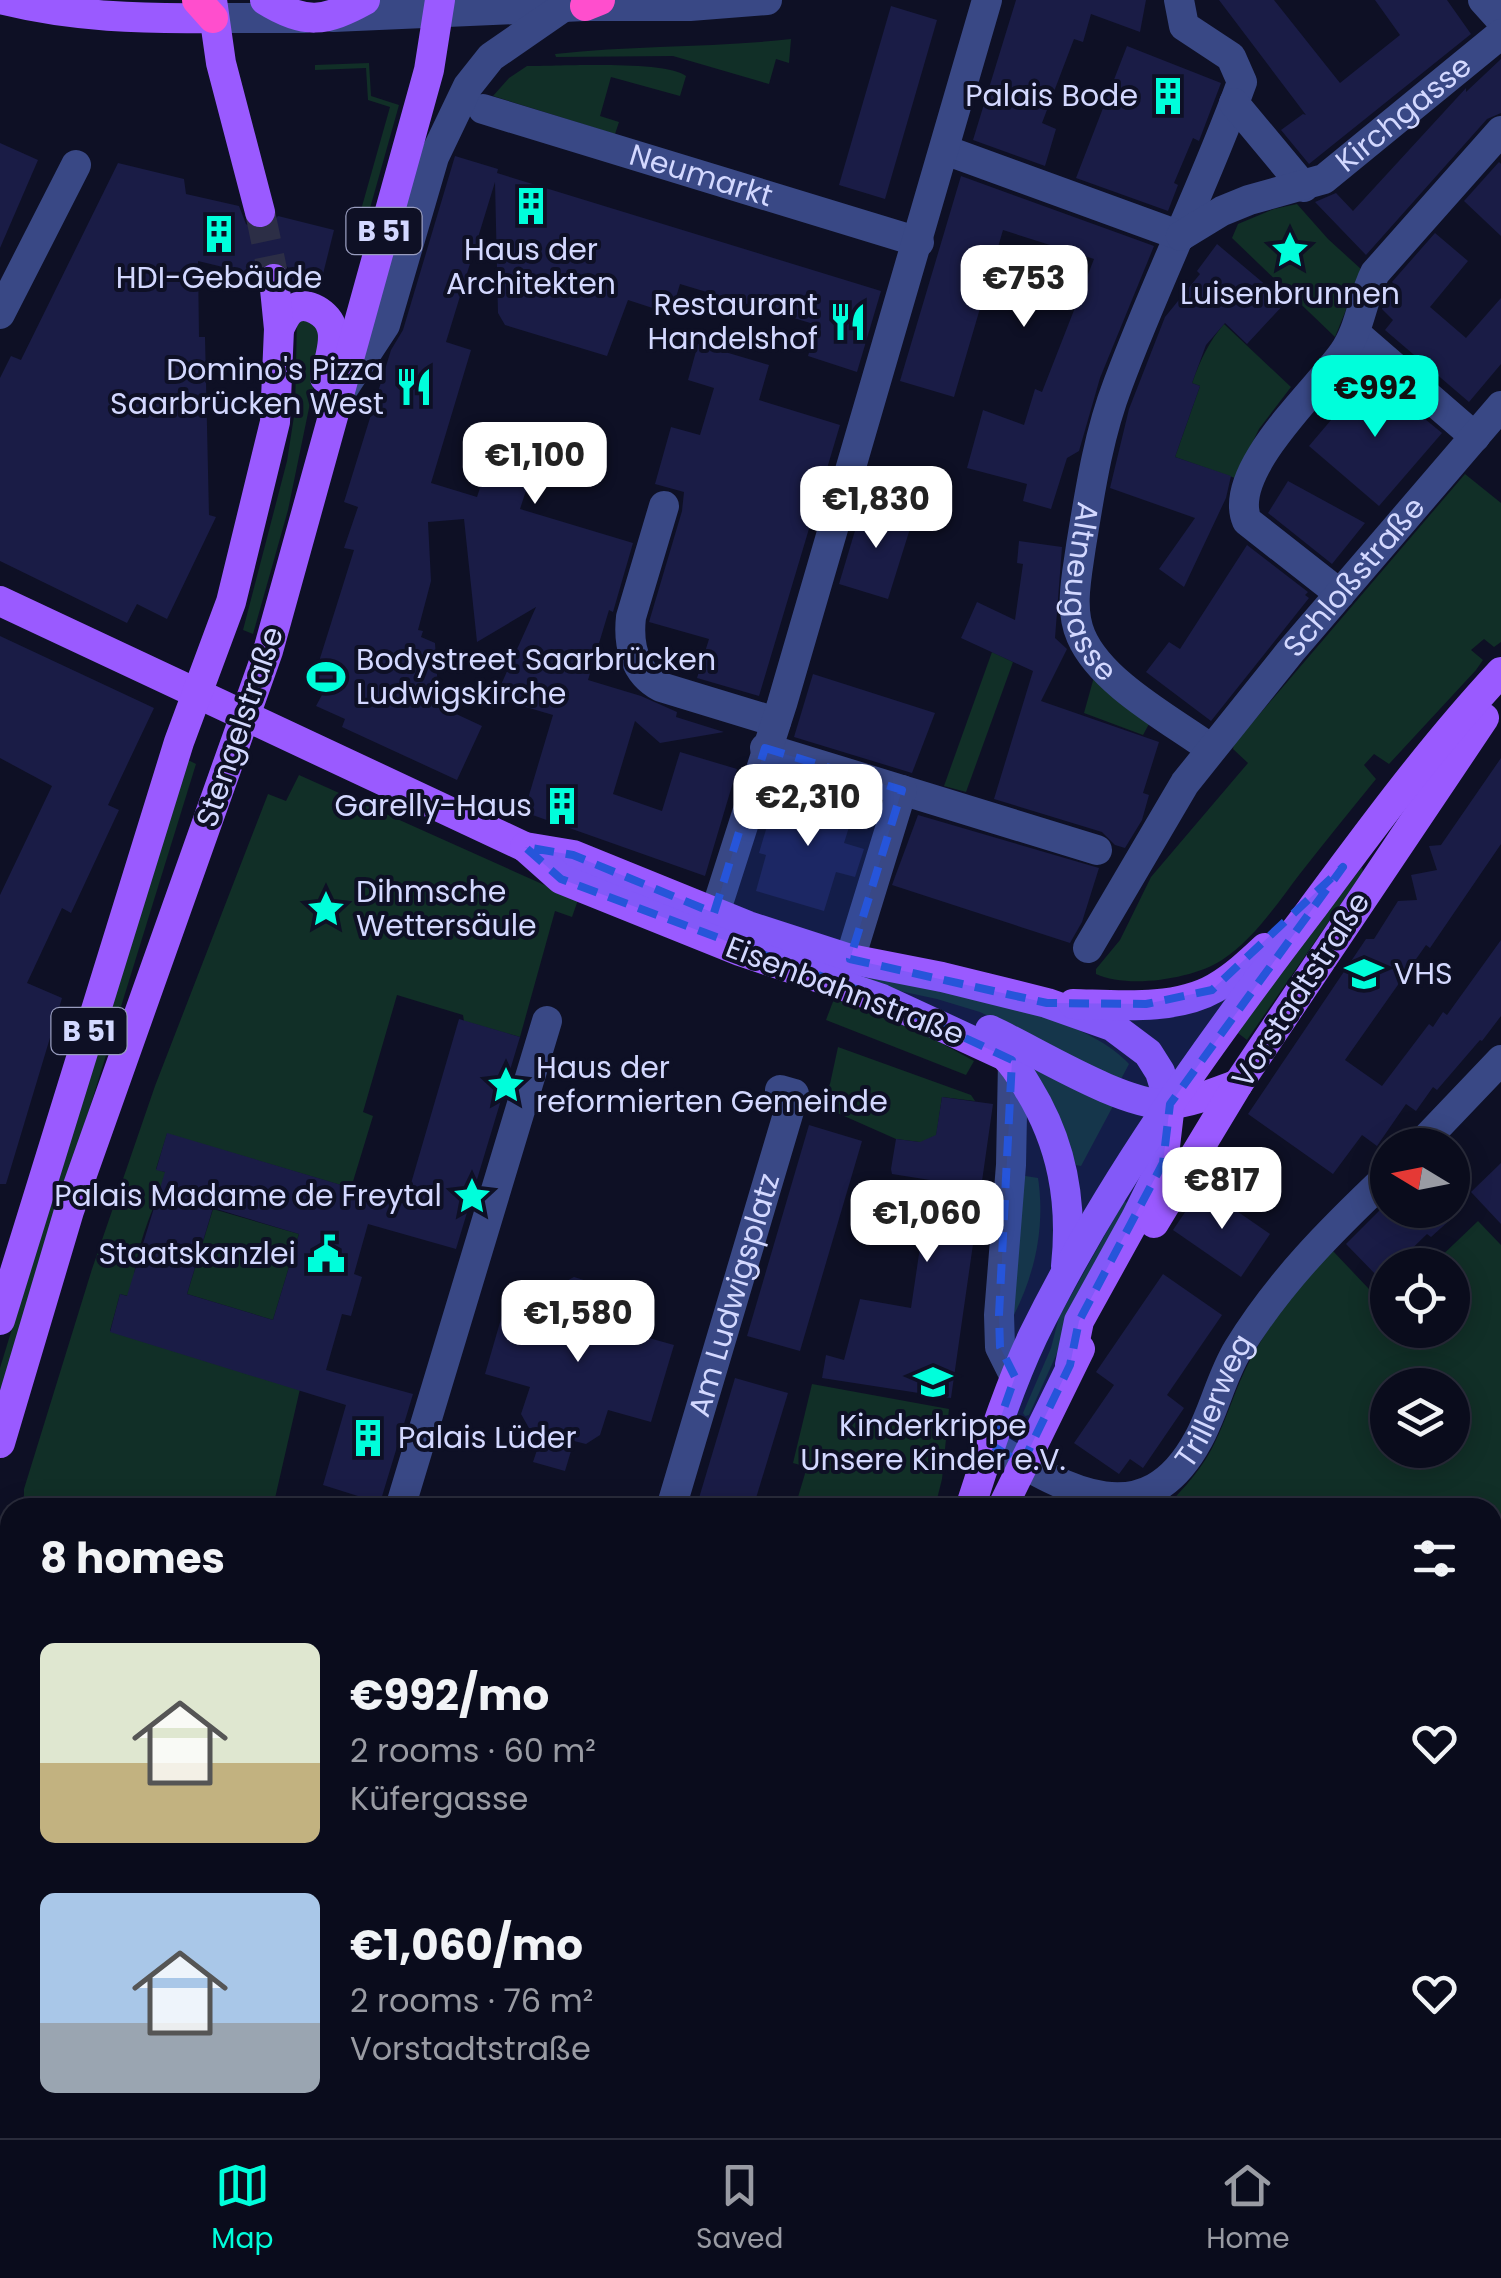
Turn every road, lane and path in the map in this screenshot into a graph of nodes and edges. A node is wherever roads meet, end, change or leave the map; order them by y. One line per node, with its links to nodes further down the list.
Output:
1 (4, 0): 9 (main road)
2 (265, 0): 11 (main road)
3 (365, 0): 11 (main road)
4 (767, 0): 8 (street)
5 (987, 0): 17 (street)
6 (1179, 0): 14 (street, Altneugasse)
7 (1484, 0): 12 (street)
8 (582, 5): 10 (street); 27 (street)
9 (207, 6): 11 (street); 20 (main road)
10 (440, 6): 11 (street); 27 (main road, Stengelstraße / B 51)
11 (321, 18)
12 (1501, 20)
13 (1501, 34): 19 (street, Kirchgasse)
14 (1234, 102): 19 (street); 21 (street, Altneugasse)
15 (484, 110): 22 (street, Neumarkt)
16 (1501, 132): 26 (street)
17 (945, 150): 21 (street); 22 (street)
18 (76, 165): 24 (street)
19 (1304, 187): 21 (street)
20 (260, 212)
21 (1182, 236): 39 (street, Altneugasse)
22 (919, 242): 38 (street)
23 (274, 280): 25 (main road, Stengelstraße / B 51)
24 (0, 314)
25 (278, 329): 30 (main road); 35 (main road, Stengelstraße / B 51)
26 (1355, 334): 29 (street); 32 (street)
27 (341, 393): 30 (main road, Stengelstraße / B 51)
28 (1501, 406): 29 (street, Schloßstraße)
29 (1469, 444): 32 (street, Schloßstraße)
30 (316, 485): 37 (main road, Stengelstraße / B 51)
31 (664, 506): 38 (street)
32 (1340, 594): 39 (street, Schloßstraße)
33 (0, 602): 35 (main road, Eisenbahnstraße)
34 (1501, 672): 43 (main road, Vorstadtstraße)
35 (198, 692): 37 (main road, Eisenbahnstraße); 57 (main road, Stengelstraße / B 51)
36 (1501, 694): 52 (main road, Vorstadtstraße)
37 (244, 716): 41 (main road, Eisenbahnstraße); 62 (main road, Stengelstraße / B 51)
38 (771, 735): 40 (street); 44 (street)
39 (1204, 744): 45 (street, Schloßstraße)
40 (902, 790): 42 (street); 46 (street)
41 (525, 848): 44 (main road, Eisenbahnstraße); 47 (main road, Eisenbahnstraße)
42 (1097, 850)
43 (1343, 867): 48 (main road); 54 (main road, Vorstadtstraße)
44 (714, 913): 46 (main road, Eisenbahnstraße)
45 (1088, 948)
46 (850, 959): 48 (main road, Eisenbahnstraße)
47 (882, 999): 51 (main road, Eisenbahnstraße); 54 (main road)
48 (1047, 1003): 54 (main road)
49 (547, 1021): 65 (street)
50 (1501, 1060): 55 (street)
51 (1012, 1062): 58 (main road); 61 (street)
52 (1238, 1084): 54 (main road); 60 (main road, Vorstadtstraße)
53 (780, 1090): 66 (street, Am Ludwigsplatz)
54 (1170, 1104): 58 (main road, Vorstadtstraße); 60 (main road)
55 (1436, 1128)
56 (1370, 1193): 64 (street, Trillerweg)
57 (11, 1242): 59 (main road, Stengelstraße / B 51)
58 (1064, 1280): 61 (main road, Vorstadtstraße)
59 (0, 1320)
60 (1070, 1366): 64 (main road, Vorstadtstraße)
61 (1015, 1377): 63 (main road, Vorstadtstraße)
62 (0, 1443)
63 (990, 1446): 64 (street, Trillerweg); 67 (main road, Vorstadtstraße)
64 (1022, 1464): 68 (main road, Vorstadtstraße)
65 (403, 1498)
66 (674, 1498)
67 (973, 1498)
68 (1007, 1498)

